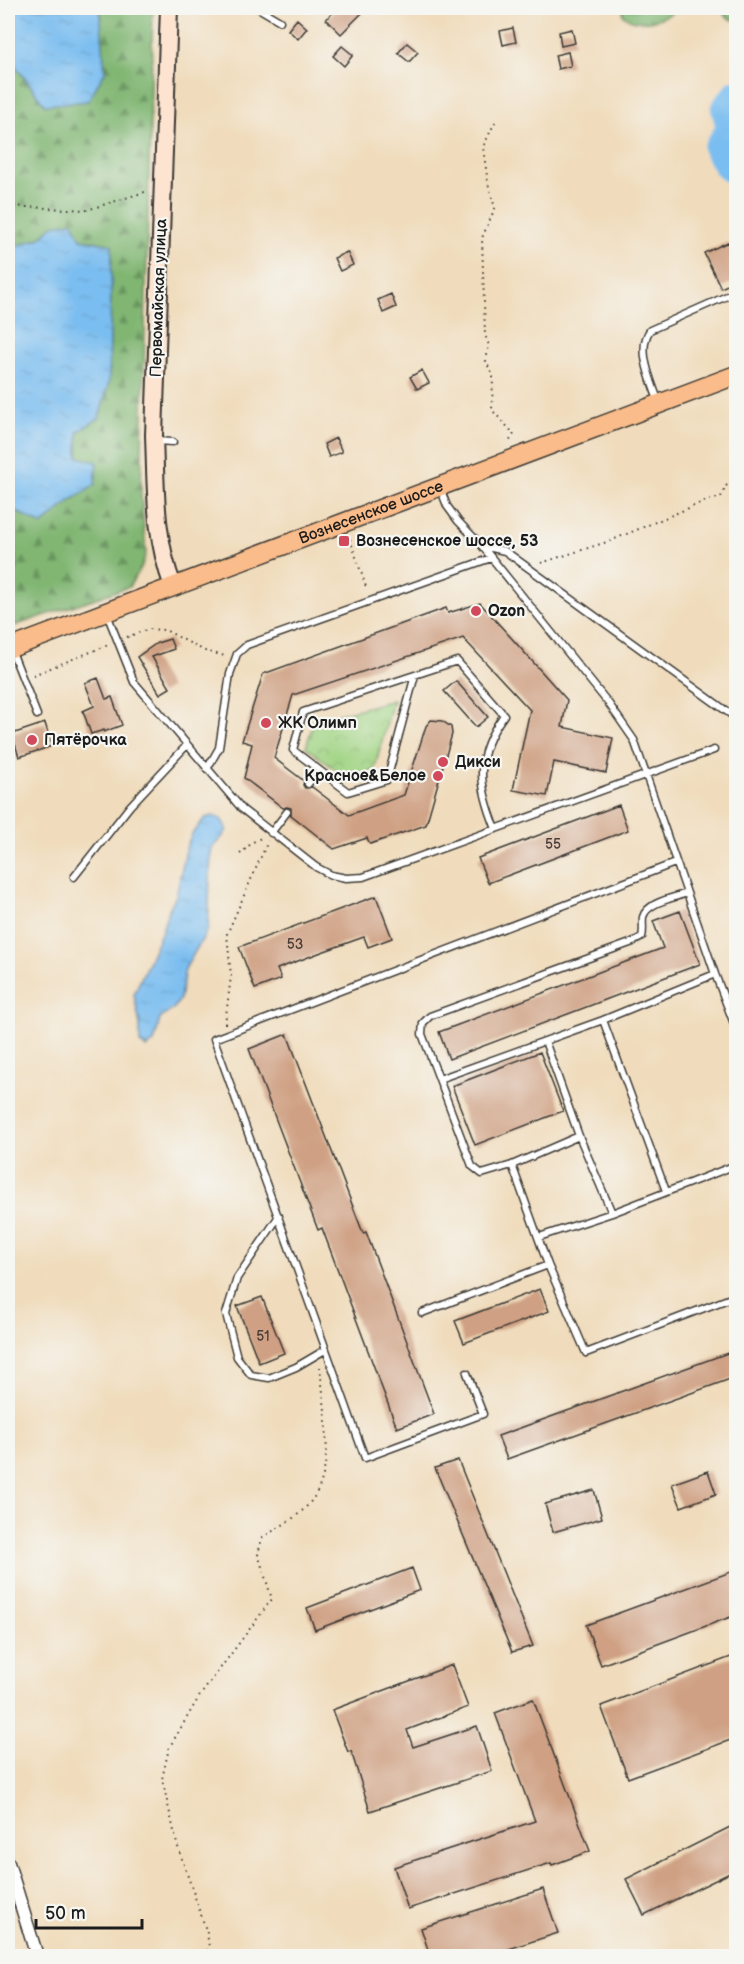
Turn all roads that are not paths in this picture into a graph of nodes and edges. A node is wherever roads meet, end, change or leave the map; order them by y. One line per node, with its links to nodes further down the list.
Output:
1 (169, 8): 7 (street, Первомайская улица)
2 (258, 8): 3 (lane)
3 (280, 21)
4 (736, 292): 6 (lane)
5 (736, 375): 6 (main road, Вознесенское шоссе)
6 (659, 404): 9 (main road, Вознесенское шоссе)
7 (154, 441): 8 (lane); 12 (street, Первомайская улица)
8 (173, 442)
9 (439, 486): 10 (lane); 12 (main road, Вознесенское шоссе)
10 (482, 546): 11 (lane); 17 (lane)
11 (491, 558): 20 (lane); 22 (lane)
12 (173, 586): 13 (main road, Вознесенское шоссе)
13 (106, 614): 14 (main road, Вознесенское шоссе); 18 (lane)
14 (9, 649): 16 (lane)
15 (415, 675): 21 (lane); 21 (lane); 25 (lane)
16 (38, 715)
17 (736, 718)
18 (187, 745): 20 (lane); 28 (lane)
19 (714, 750): 22 (lane)
20 (207, 769): 26 (lane)
21 (319, 770): 23 (lane)
22 (645, 774): 25 (lane); 27 (lane)
23 (308, 784)
24 (287, 812): 26 (lane)
25 (496, 829): 26 (lane)
26 (271, 833)
27 (675, 863): 29 (lane); 40 (lane)
28 (74, 877)
29 (687, 893): 30 (lane); 34 (lane)
30 (715, 974): 31 (lane); 32 (lane)
31 (603, 1020): 33 (lane); 38 (lane)
32 (736, 1029)
33 (545, 1041): 34 (lane); 35 (lane)
34 (439, 1079): 36 (lane)
35 (579, 1136): 36 (lane); 39 (lane)
36 (512, 1165): 41 (lane)
37 (736, 1165): 38 (lane)
38 (666, 1191): 39 (lane)
39 (612, 1213): 41 (lane)
40 (279, 1216): 45 (lane); 45 (lane)
41 (539, 1237): 42 (lane)
42 (548, 1264): 43 (lane); 44 (lane)
43 (736, 1296)
44 (422, 1313)
45 (325, 1350): 46 (lane)
46 (467, 1373)
47 (8, 1863): 48 (street)
48 (37, 1956)

